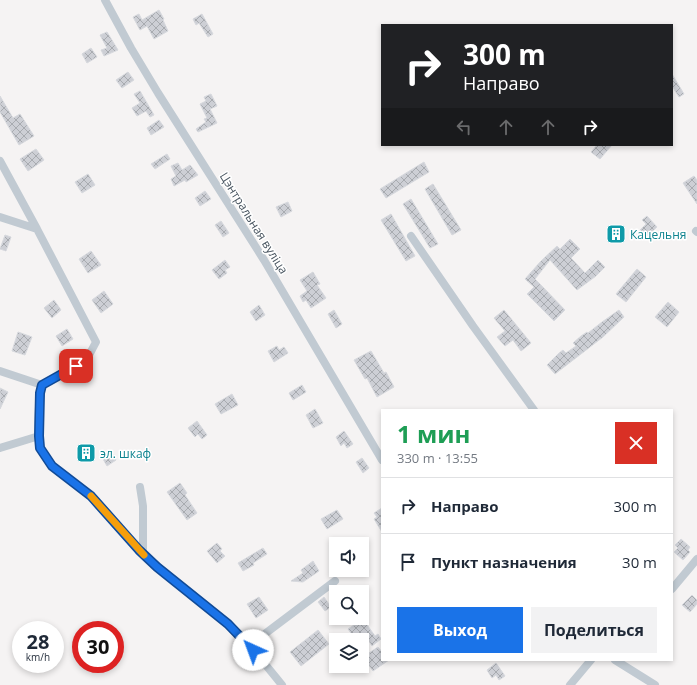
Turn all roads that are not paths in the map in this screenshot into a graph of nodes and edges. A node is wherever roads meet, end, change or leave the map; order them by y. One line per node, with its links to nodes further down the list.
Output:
1 (105, 0): 11 (street, Цэнтральная вуліца)
2 (0, 161): 4 (street)
3 (0, 217): 4 (street)
4 (37, 229): 7 (street)
5 (411, 236): 8 (street)
6 (0, 371): 7 (street)
7 (42, 385): 9 (street)
8 (533, 409)
9 (39, 436): 10 (street); 13 (street)
10 (0, 448)
11 (381, 458)
12 (140, 486): 13 (street)
13 (142, 554): 17 (street)
14 (697, 559): 16 (street)
15 (335, 581): 17 (street)
16 (674, 583)
17 (250, 645): 20 (street)
18 (590, 661): 21 (street)
19 (617, 661): 22 (street)
20 (282, 685)
21 (570, 685)
22 (655, 685)

